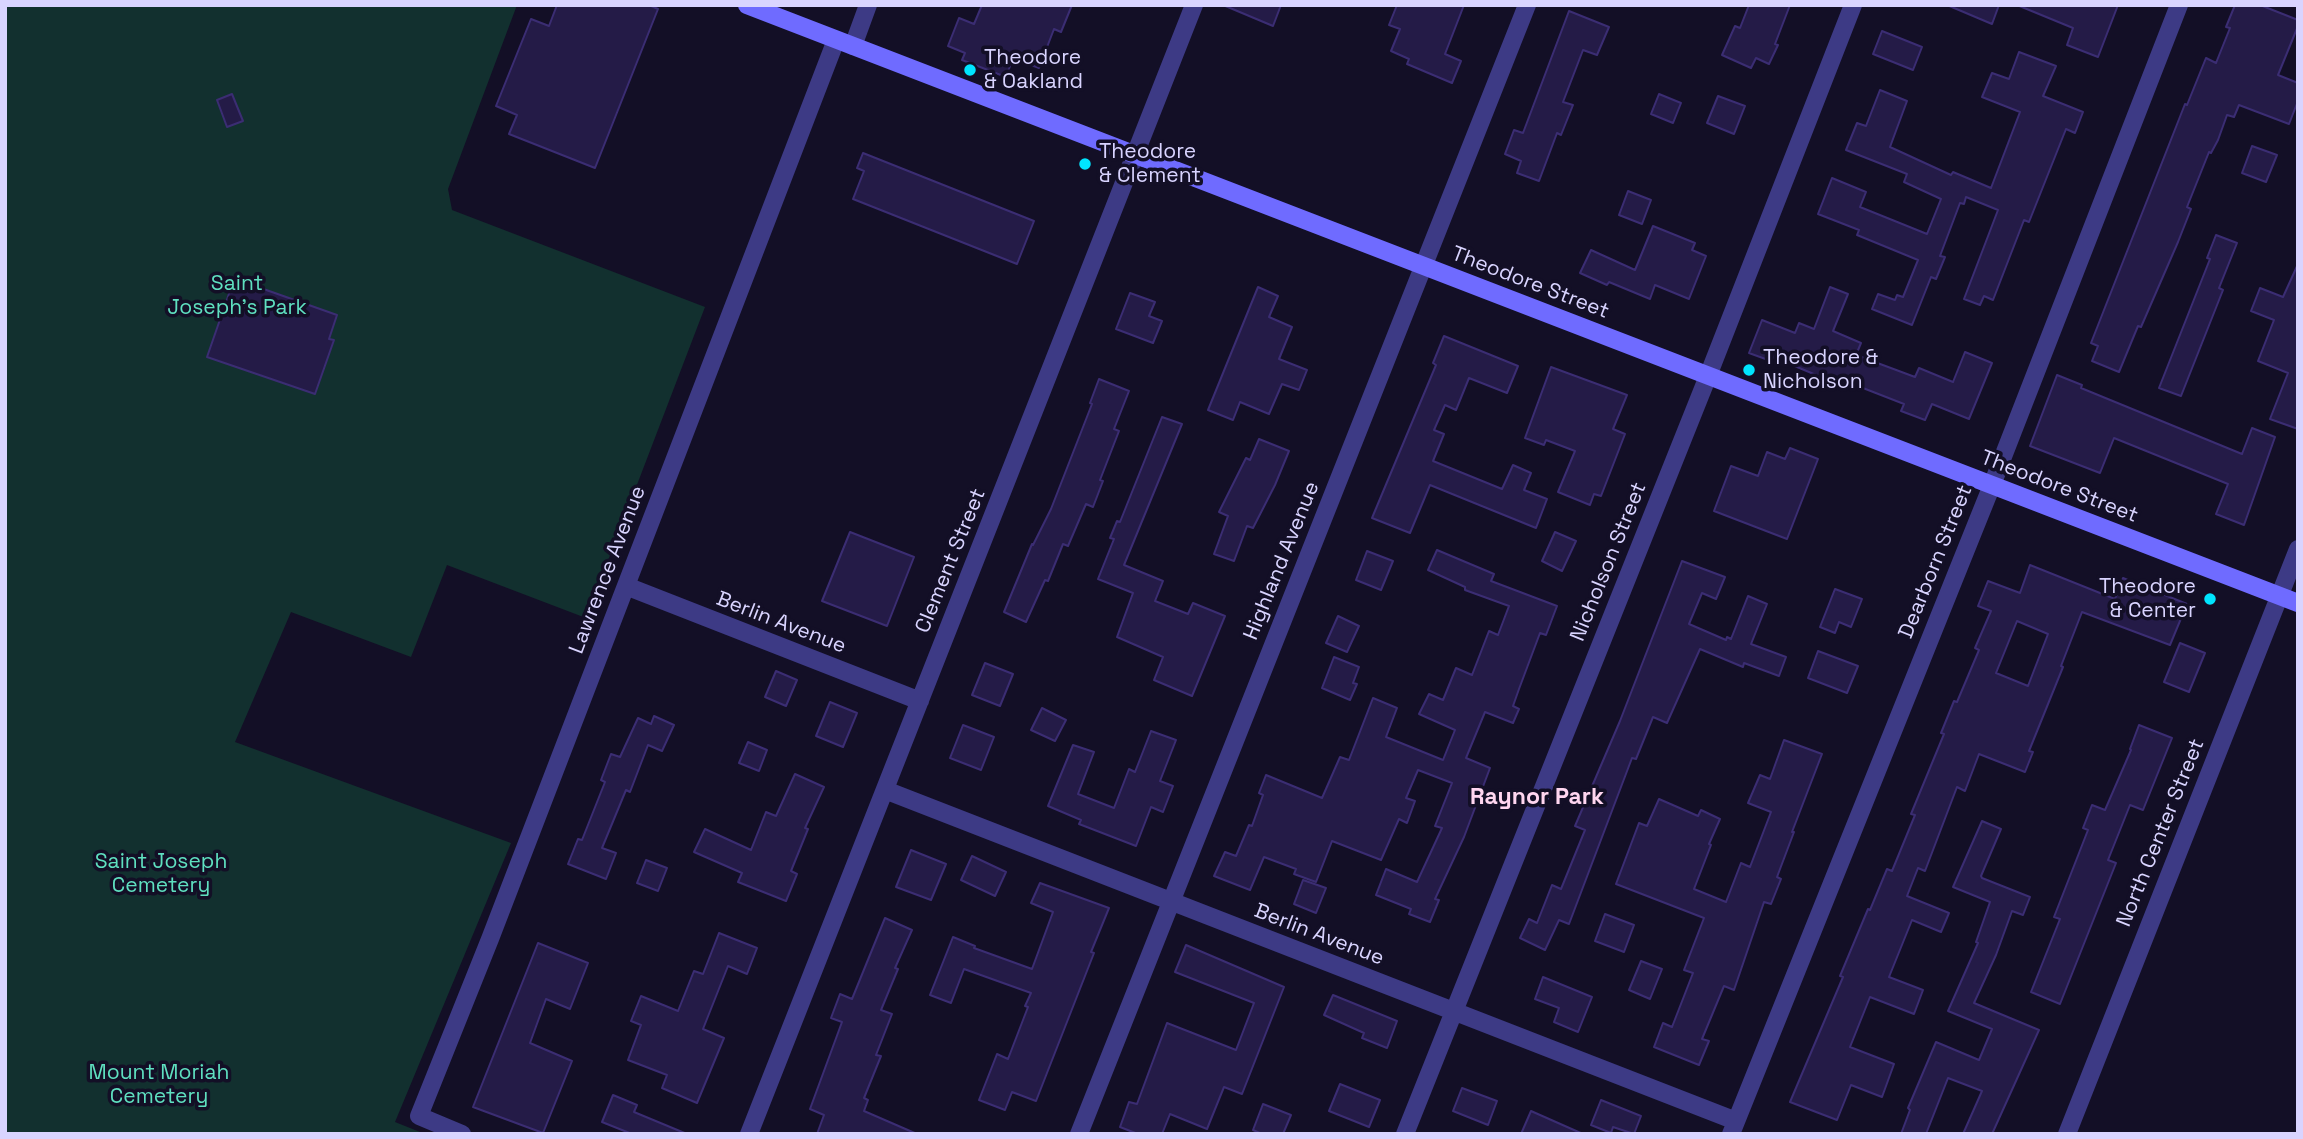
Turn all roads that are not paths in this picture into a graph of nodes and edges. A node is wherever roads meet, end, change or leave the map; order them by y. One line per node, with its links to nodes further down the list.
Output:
1 (747, 5): 7 (main road, Theodore Street)
2 (869, 5): 7 (street, Lawrence Avenue)
3 (1194, 5): 8 (street, Clement Street)
4 (1527, 5): 9 (street, Highland Avenue)
5 (1853, 5): 10 (street, Nicholson Street)
6 (2179, 5): 11 (street, Dearborn Street)
7 (845, 43): 8 (main road, Theodore Street); 13 (street, Lawrence Avenue)
8 (1136, 155): 9 (main road, Theodore Street); 16 (street, Clement Street)
9 (1424, 266): 10 (main road, Theodore Street); 18 (street, Highland Avenue)
10 (1708, 376): 11 (main road, Theodore Street); 19 (street, Nicholson Street)
11 (1992, 485): 14 (main road, Theodore Street); 20 (street, Dearborn Street)
12 (2298, 549): 14 (street, North Center Street)
13 (626, 586): 16 (street, Berlin Avenue); 21 (street, Lawrence Avenue)
14 (2279, 596): 15 (main road, Theodore Street); 25 (street, North Center Street)
15 (2298, 603)
16 (920, 701): 17 (street, Clement Street)
17 (885, 790): 18 (street, Berlin Avenue); 22 (street, Clement Street)
18 (1171, 902): 19 (street, Berlin Avenue); 23 (street, Highland Avenue)
19 (1454, 1011): 20 (street, Berlin Avenue); 24 (street, Nicholson Street)
20 (1734, 1127)
21 (462, 1134)
22 (749, 1134)
23 (1079, 1134)
24 (1405, 1134)
25 (2067, 1134)

